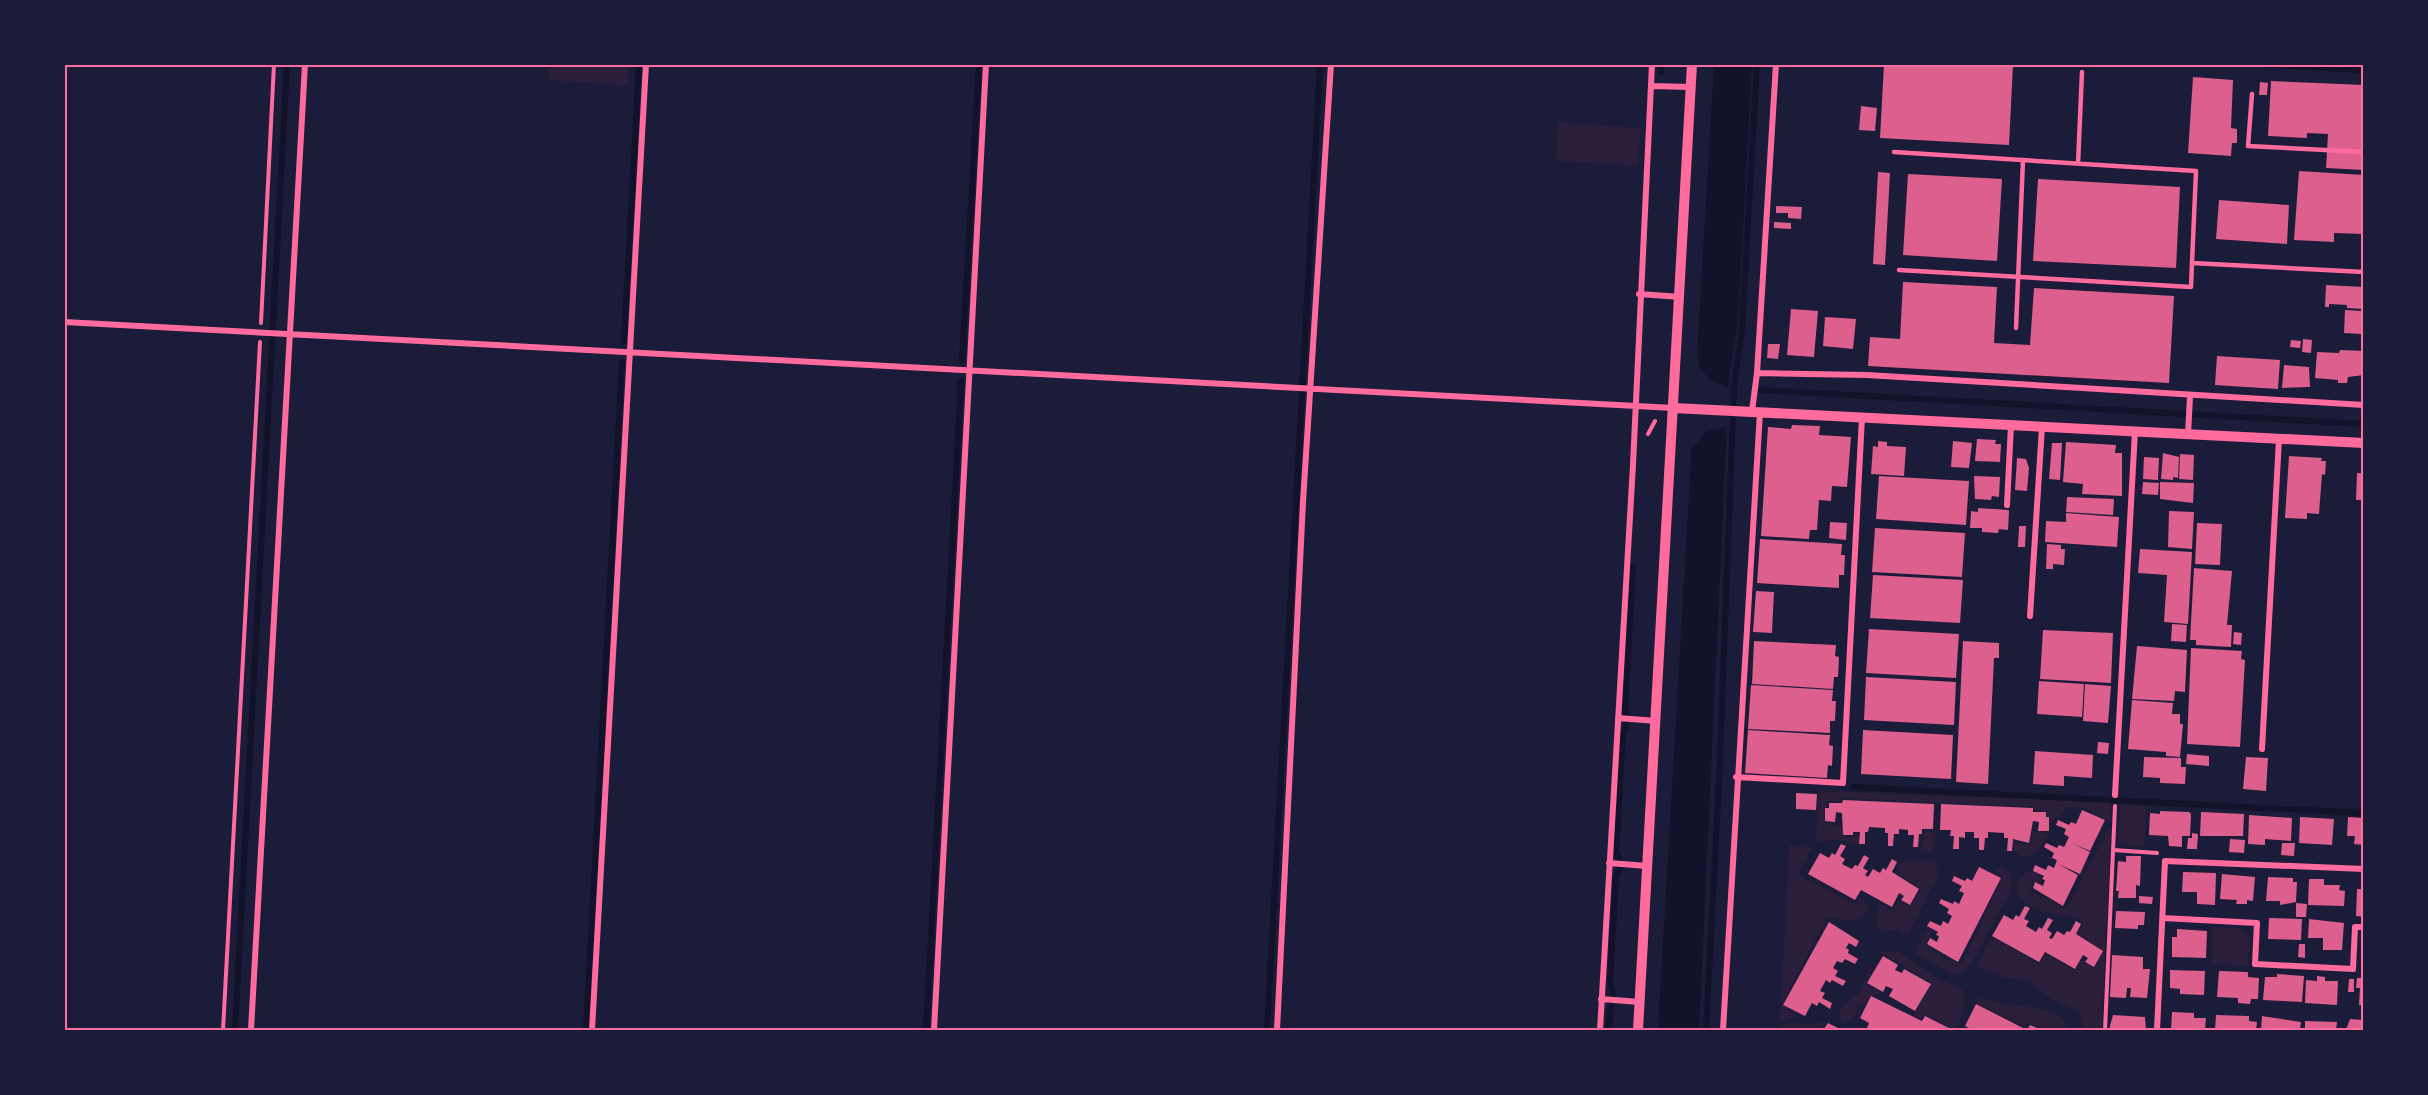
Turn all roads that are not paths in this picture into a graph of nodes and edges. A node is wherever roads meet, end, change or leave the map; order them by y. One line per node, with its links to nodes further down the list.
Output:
1 (304, 64): 24 (street)
2 (646, 64): 25 (street)
3 (986, 64): 26 (street)
4 (1331, 64): 28 (street)
5 (1652, 64): 9 (street)
6 (1692, 64): 10 (street)
7 (1776, 64): 27 (street)
8 (2082, 72): 15 (lane)
9 (1651, 86): 10 (street); 20 (street)
10 (1691, 87): 21 (street)
11 (2252, 94): 13 (lane)
12 (1894, 152): 14 (lane)
13 (2364, 152)
14 (2023, 160): 15 (lane); 19 (lane)
15 (2078, 164): 16 (lane)
16 (2192, 263): 18 (lane); 19 (lane)
17 (1899, 270): 19 (lane)
18 (2364, 272)
19 (2018, 277): 23 (lane)
20 (1640, 294): 21 (street); 31 (street)
21 (1681, 297): 32 (street)
22 (64, 322): 24 (street)
23 (2016, 328)
24 (290, 335): 25 (street); 55 (street)
25 (630, 353): 26 (street); 56 (street)
26 (969, 372): 28 (street); 57 (street)
27 (1757, 373): 29 (street); 33 (street)
28 (1304, 390): 31 (street); 58 (street)
29 (2190, 396): 30 (street); 38 (street)
30 (2364, 405)
31 (1635, 406): 32 (street); 43 (street)
32 (1674, 408): 33 (street); 44 (street)
33 (1756, 411): 34 (street); 46 (street)
34 (1862, 417): 35 (street); 46 (street)
35 (2011, 425): 36 (street); 41 (street)
36 (2042, 427): 37 (street); 42 (street)
37 (2135, 431): 38 (street); 47 (street)
38 (2188, 435): 39 (street)
39 (2279, 439): 40 (street); 45 (street)
40 (2364, 443)
41 (2007, 505)
42 (2030, 616)
43 (1625, 719): 44 (street); 48 (street)
44 (1657, 721): 49 (street)
45 (2262, 749)
46 (1736, 777): 61 (street)
47 (2115, 795)
48 (1612, 863): 49 (street); 53 (street)
49 (1648, 866): 54 (street)
50 (2364, 870): 51 (street)
51 (2163, 918): 52 (street); 62 (street)
52 (2364, 927)
53 (1605, 999): 54 (street); 59 (street)
54 (1640, 1002): 60 (street)
55 (251, 1030)
56 (592, 1030)
57 (934, 1030)
58 (1277, 1030)
59 (1600, 1030)
60 (1638, 1030)
61 (1723, 1030)
62 (2157, 1030)

